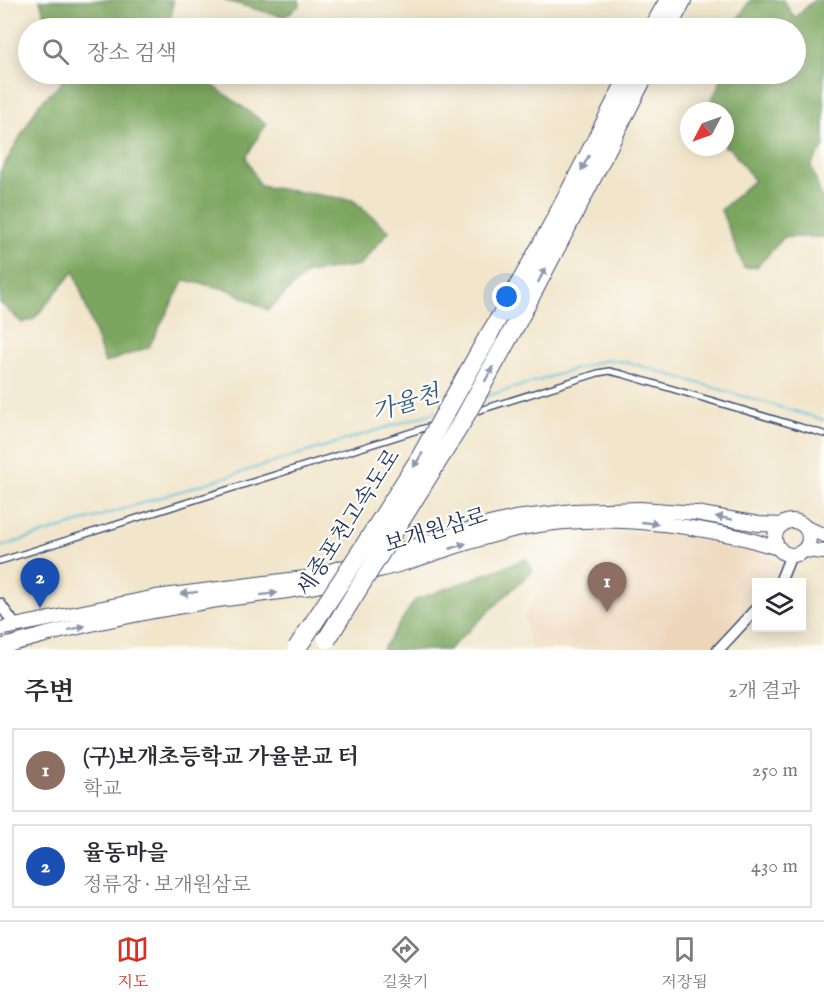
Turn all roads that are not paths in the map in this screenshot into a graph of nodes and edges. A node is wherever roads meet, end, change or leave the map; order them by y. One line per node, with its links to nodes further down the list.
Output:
1 (669, 0): 3 (highway)
2 (682, 0): 4 (highway)
3 (659, 18)
4 (673, 18)
5 (625, 84): 23 (highway, 세종포천고속도로, one-way to 23, bridge)
6 (640, 84): 21 (highway, 세종포천고속도로, one-way to 6, bridge)
7 (462, 416): 9 (lane)
8 (451, 420): 15 (lane)
9 (824, 434)
10 (782, 525): 11 (main road); 13 (main road); 19 (main road, 보개원삼로, one-way to 19)
11 (807, 528): 12 (main road); 13 (main road)
12 (824, 535)
13 (792, 551): 14 (main road, 보개원삼로); 16 (street); 22 (main road, 보개원삼로, one-way to 13)
14 (824, 552)
15 (0, 561)
16 (782, 578)
17 (0, 604): 19 (street)
18 (752, 613): 24 (street)
19 (15, 625): 20 (main road, 보개원삼로)
20 (0, 629)
21 (323, 645)
22 (0, 647)
23 (296, 649)
24 (718, 650)

